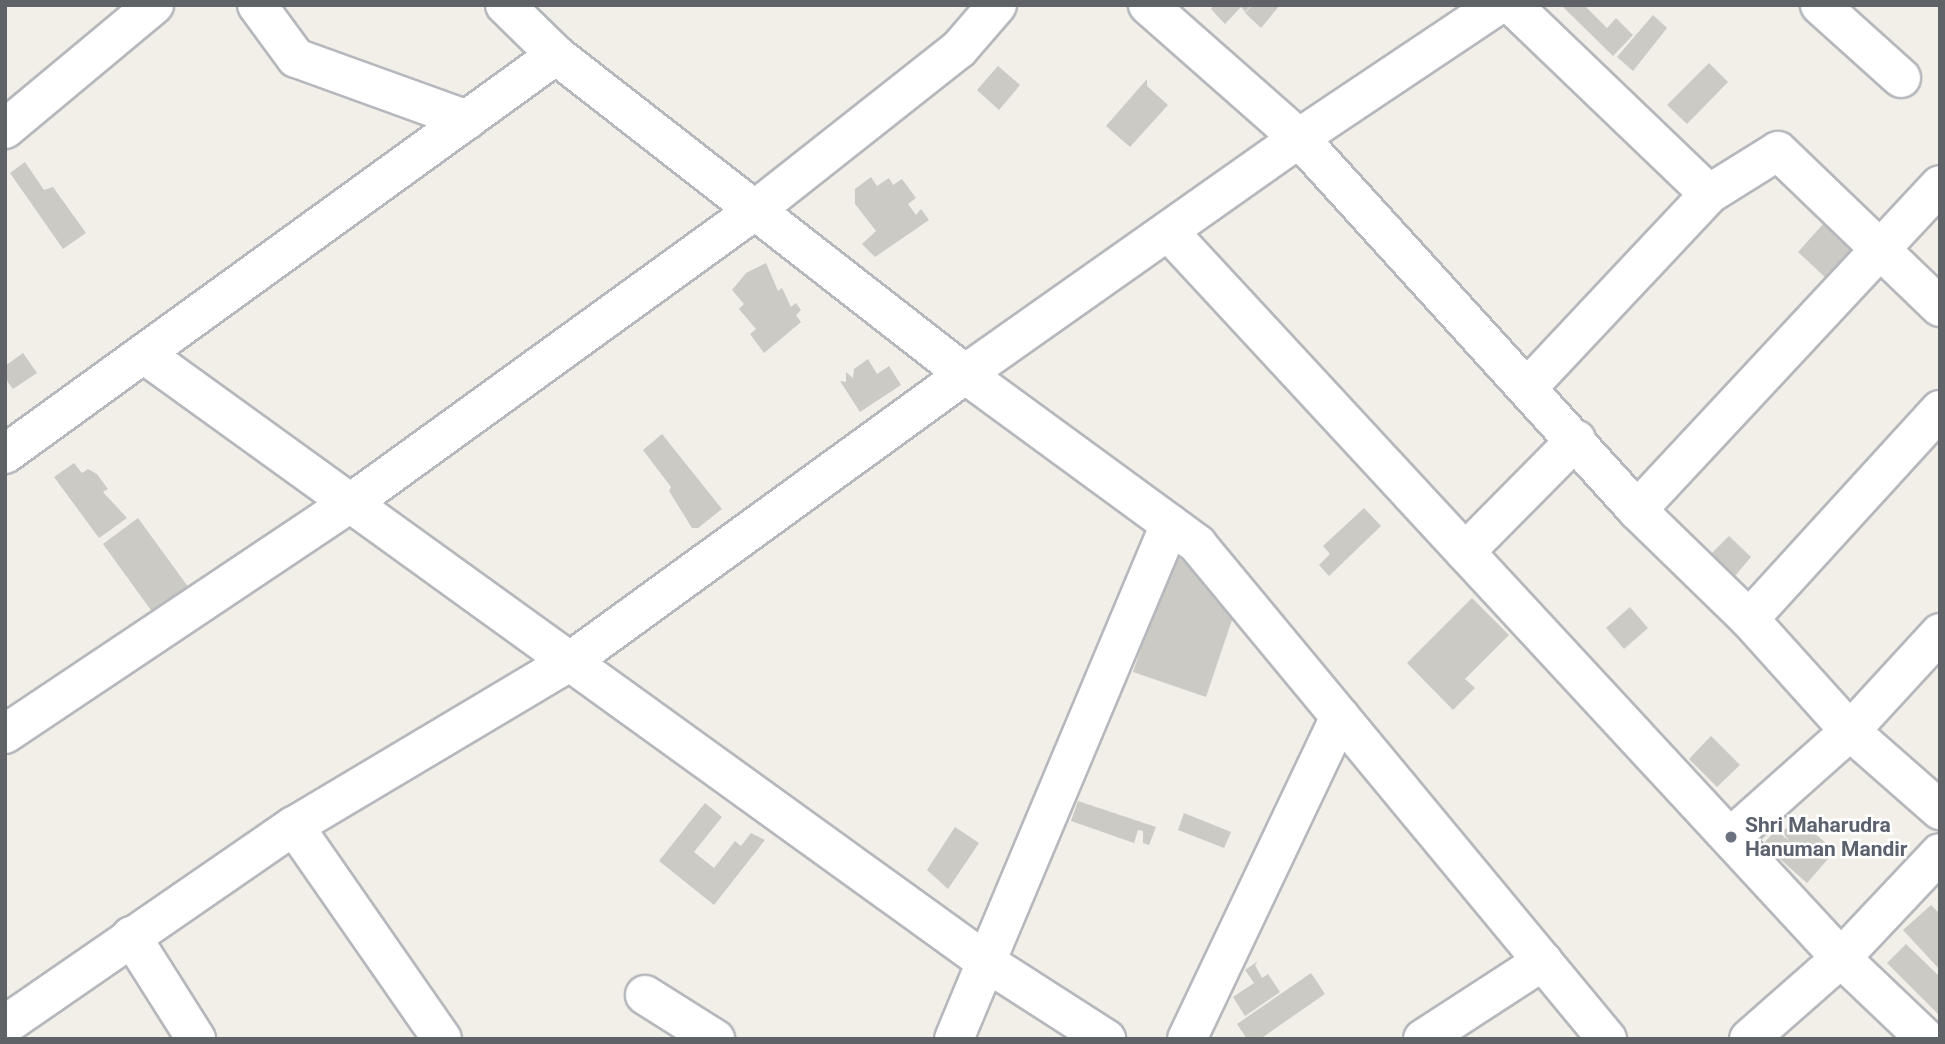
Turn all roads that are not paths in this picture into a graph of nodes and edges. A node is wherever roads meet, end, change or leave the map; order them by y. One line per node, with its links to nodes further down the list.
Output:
1 (154, 5): 12 (street)
2 (257, 5): 11 (street)
3 (505, 5): 9 (street)
4 (998, 5): 16 (street)
5 (1148, 5): 13 (street)
6 (1498, 5): 13 (street)
7 (1512, 5): 15 (street)
8 (1820, 5): 10 (street)
9 (556, 55): 11 (street); 16 (street)
10 (1901, 78)
11 (467, 120): 20 (street)
12 (5, 129)
13 (1299, 138): 17 (street); 22 (street)
14 (1940, 185): 18 (street)
15 (1709, 194): 18 (street); 22 (street)
16 (755, 210): 21 (street); 26 (street)
17 (1168, 231): 21 (street); 29 (street)
18 (1880, 250): 19 (street); 27 (street)
19 (1940, 307)
20 (144, 354): 25 (street); 26 (street)
21 (965, 374): 28 (street); 32 (street)
22 (1529, 386): 24 (street)
23 (1940, 410): 30 (street)
24 (1576, 440): 27 (street); 29 (street)
25 (5, 454)
26 (352, 502): 32 (street); 35 (street)
27 (1637, 510): 30 (street)
28 (1170, 524): 33 (street); 43 (street)
29 (1465, 551): 38 (street)
30 (1749, 619): 34 (street)
31 (1940, 634): 34 (street)
32 (572, 660): 37 (street); 43 (street)
33 (1340, 717): 42 (street); 52 (street)
34 (1850, 731): 36 (street); 38 (street)
35 (5, 734)
36 (1940, 810)
37 (294, 826): 40 (street); 48 (street)
38 (1731, 837): 41 (street)
39 (1940, 853): 41 (street)
40 (131, 936): 45 (street); 47 (street)
41 (1841, 958): 46 (street); 55 (street)
42 (1543, 961): 53 (street); 54 (street)
43 (986, 962): 50 (street); 51 (street)
44 (645, 995): 49 (street)
45 (5, 1025)
46 (1750, 1038)
47 (196, 1039)
48 (442, 1039)
49 (715, 1039)
50 (954, 1039)
51 (1106, 1039)
52 (1187, 1039)
53 (1423, 1039)
54 (1607, 1039)
55 (1926, 1039)

